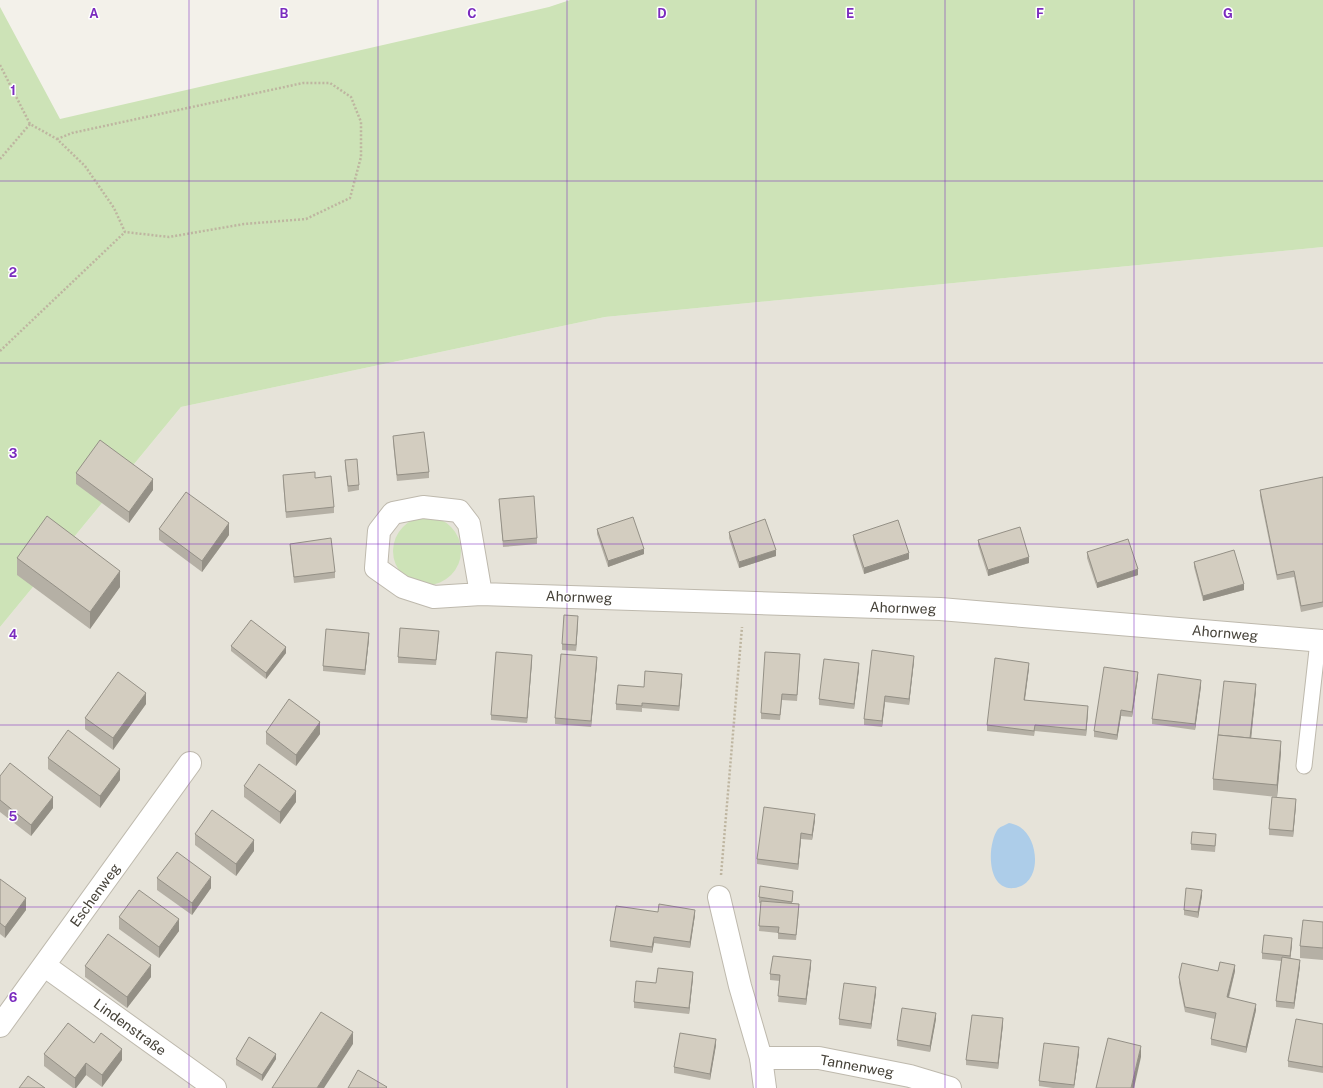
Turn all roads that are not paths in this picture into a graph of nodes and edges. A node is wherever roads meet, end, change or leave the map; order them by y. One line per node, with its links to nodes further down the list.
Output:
1 (481, 594): 1 (street, Ahornweg); 2 (street, Ahornweg)
2 (1321, 641): 4 (lane)
3 (190, 764): 6 (street, Eschenweg)
4 (1304, 766)
5 (719, 897): 8 (street)
6 (45, 966): 7 (street, Eschenweg); 9 (street, Lindenstraße)
7 (0, 1026)
8 (761, 1058): 10 (street); 11 (street, Tannenweg)
9 (215, 1088)
10 (765, 1088)
11 (950, 1088)

